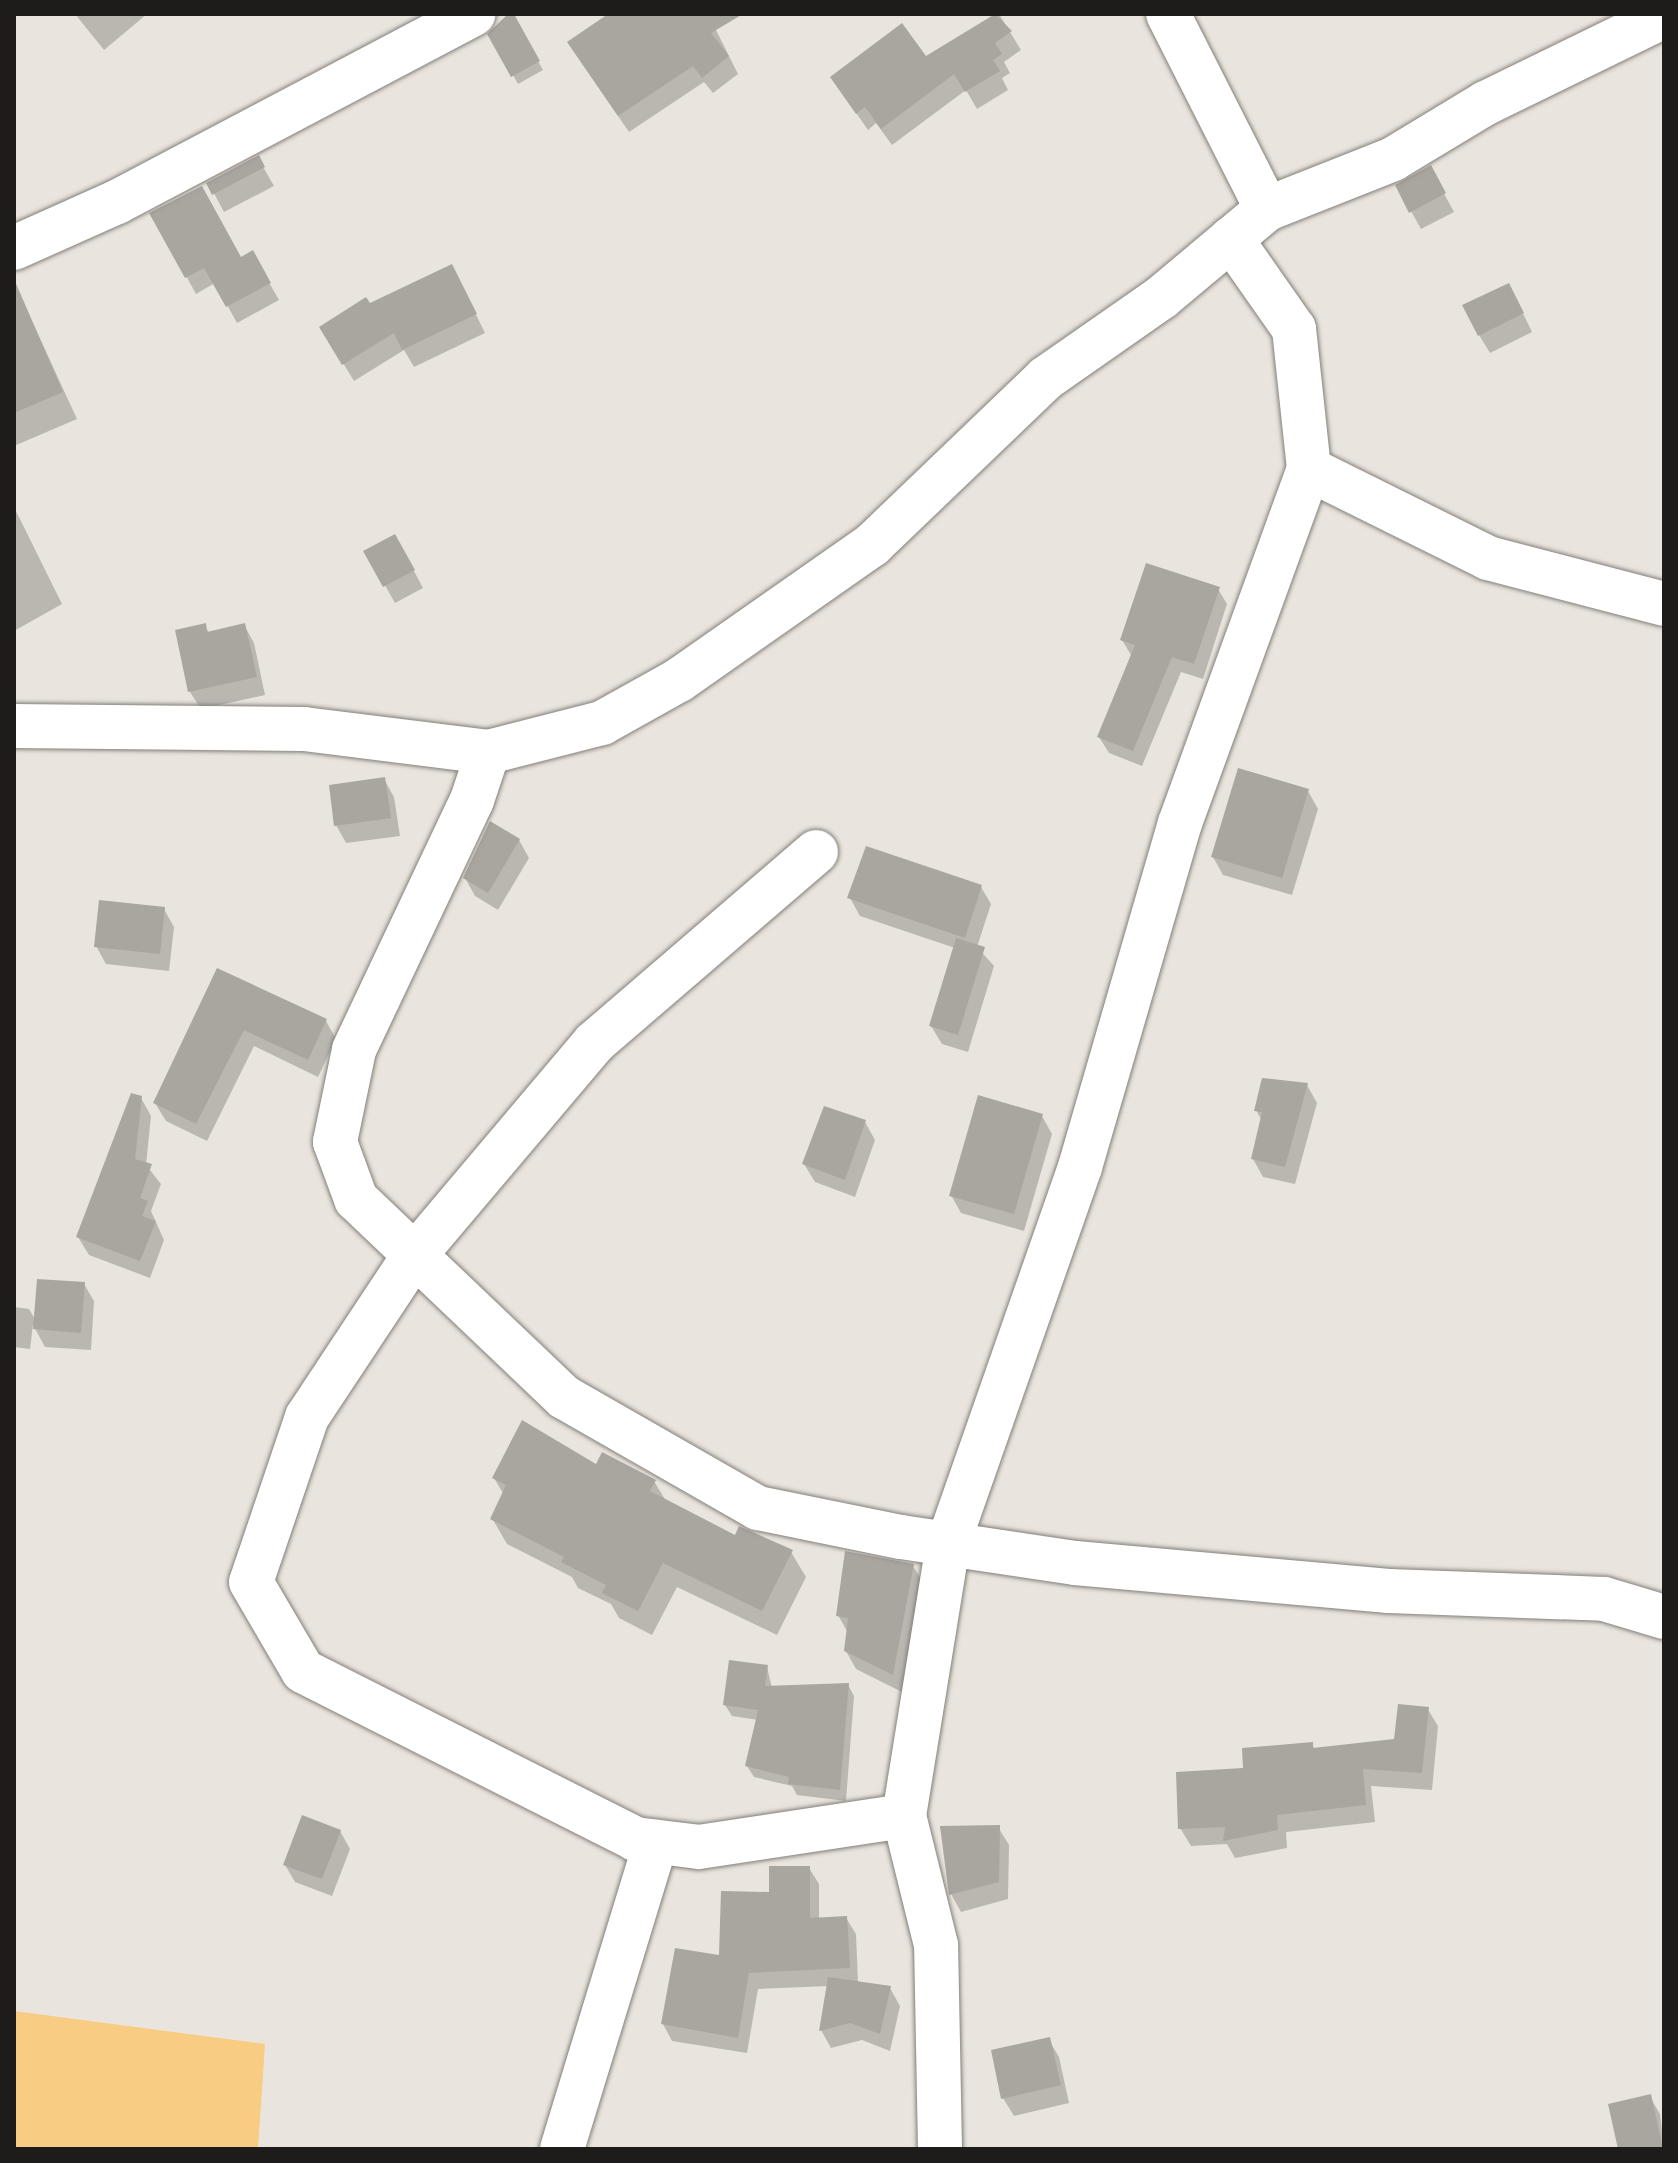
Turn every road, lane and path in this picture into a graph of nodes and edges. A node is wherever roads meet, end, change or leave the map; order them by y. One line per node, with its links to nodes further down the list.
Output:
1 (473, 14): 6 (street)
2 (1168, 14): 4 (street)
3 (1664, 16): 4 (street)
4 (1267, 209): 5 (street)
5 (1231, 239): 7 (street); 10 (street)
6 (14, 248)
7 (1309, 469): 8 (street); 13 (street)
8 (1664, 604)
9 (14, 726): 10 (street)
10 (488, 752): 12 (street)
11 (816, 852): 12 (street)
12 (413, 1257): 13 (street); 16 (street)
13 (948, 1544): 14 (street); 15 (street)
14 (1664, 1617)
15 (904, 1816): 16 (street); 18 (street)
16 (656, 1842): 17 (street)
17 (562, 2149)
18 (940, 2149)

